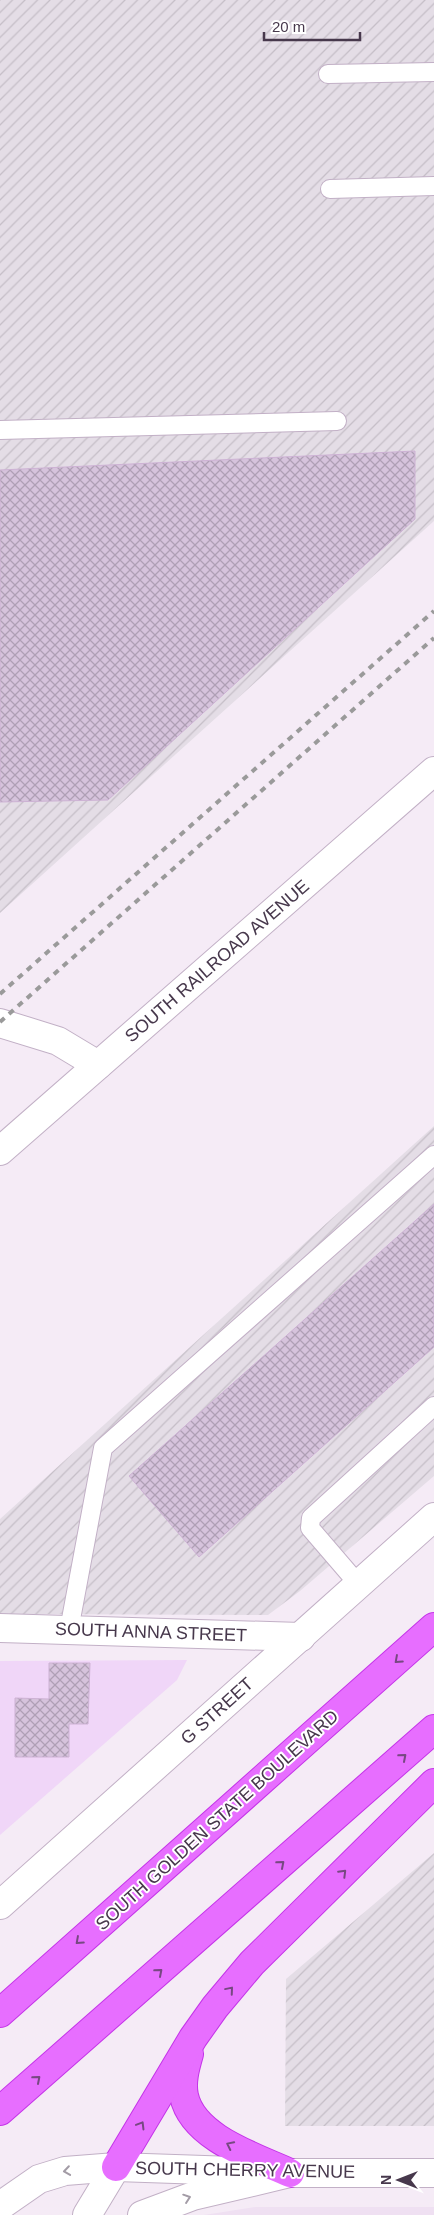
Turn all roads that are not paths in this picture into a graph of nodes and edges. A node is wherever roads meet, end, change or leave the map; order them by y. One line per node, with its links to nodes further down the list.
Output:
1 (434, 72): 2 (lane)
2 (328, 74)
3 (434, 186): 4 (lane)
4 (330, 189)
5 (338, 421): 6 (lane)
6 (0, 430)
7 (434, 771): 9 (street, SOUTH RAILROAD AVENUE)
8 (0, 1023): 9 (street)
9 (98, 1065): 10 (street, SOUTH RAILROAD AVENUE)
10 (0, 1152)
11 (434, 1155): 17 (lane)
12 (434, 1406): 14 (lane)
13 (434, 1517): 14 (street, G STREET)
14 (359, 1585): 18 (street, G STREET)
15 (434, 1627): 22 (highway, SOUTH GOLDEN STATE BOULEVARD, one-way to 22)
16 (0, 1628): 17 (street, SOUTH ANNA STREET)
17 (70, 1630): 18 (street, SOUTH ANNA STREET)
18 (301, 1637): 21 (street, G STREET)
19 (434, 1729): 26 (highway, one-way to 19)
20 (434, 1783): 25 (highway, one-way to 20)
21 (0, 1905)
22 (45, 1972): 23 (highway); 24 (highway, SOUTH GOLDEN STATE BOULEVARD)
23 (0, 2004)
24 (0, 2013)
25 (193, 2038): 27 (highway, one-way to 25); 28 (highway, one-way to 25)
26 (0, 2111)
27 (116, 2167): 28 (street, SOUTH CHERRY AVENUE); 30 (street, SOUTH CHERRY AVENUE, one-way to 30); 31 (street)
28 (290, 2173): 29 (street, SOUTH CHERRY AVENUE); 32 (street, one-way to 28)
29 (434, 2173)
30 (0, 2206)
31 (87, 2215)
32 (142, 2215)

